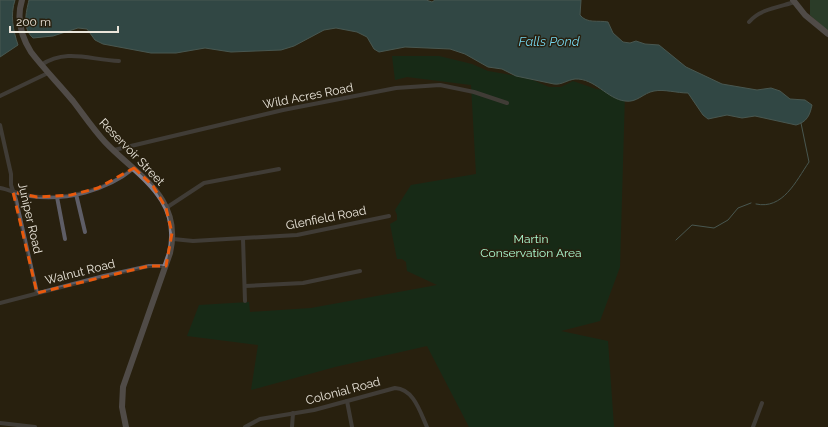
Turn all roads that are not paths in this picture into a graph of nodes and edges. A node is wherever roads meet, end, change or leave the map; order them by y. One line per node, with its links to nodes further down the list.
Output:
1 (22, 0): 6 (street, Reservoir Street)
2 (794, 1): 3 (street); 4 (street)
3 (749, 22)
4 (828, 34)
5 (119, 61): 6 (street)
6 (41, 65): 7 (street, Reservoir Street)
7 (48, 73): 8 (street); 11 (street, Reservoir Street)
8 (0, 96)
9 (507, 103): 11 (street, Wild Acres Road)
10 (0, 125): 15 (street, Juniper Road)
11 (114, 150): 12 (street, Reservoir Street)
12 (134, 168): 16 (street); 18 (street, Reservoir Street)
13 (279, 169): 18 (street)
14 (0, 188): 15 (street)
15 (13, 192): 17 (street); 27 (street, Juniper Road)
16 (76, 194): 17 (street); 20 (street)
17 (57, 197): 22 (street)
18 (166, 208): 23 (street, Reservoir Street)
19 (389, 216): 21 (street, Glenfield Road)
20 (85, 232)
21 (243, 238): 23 (street, Glenfield Road); 26 (street)
22 (65, 239)
23 (173, 240): 24 (street, Reservoir Street)
24 (166, 266): 27 (street, Walnut Road); 35 (street, Reservoir Street)
25 (360, 271): 26 (street)
26 (245, 286): 28 (street)
27 (37, 293): 29 (street, Walnut Road)
28 (245, 301)
29 (0, 303)
30 (347, 400): 32 (street, Colonial Road); 38 (street); 39 (street, Colonial Road)
31 (762, 403): 40 (street)
32 (293, 413): 36 (street, Colonial Road); 37 (street)
33 (0, 423): 34 (street)
34 (35, 427)
35 (126, 427)
36 (245, 427)
37 (292, 427)
38 (352, 427)
39 (427, 427)
40 (753, 427)

